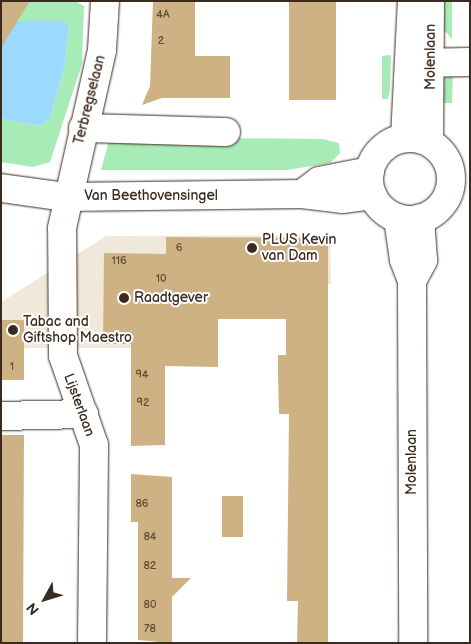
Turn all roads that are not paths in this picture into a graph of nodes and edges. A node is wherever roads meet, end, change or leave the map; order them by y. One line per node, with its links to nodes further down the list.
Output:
1 (105, 1): 6 (street, Terbregselaan)
2 (412, 1): 5 (street, Molenlaan)
3 (430, 1): 5 (street, Molenlaan)
4 (470, 62): 5 (street)
5 (420, 64): 8 (street, Molenlaan)
6 (83, 128): 7 (street); 11 (street, Terbregselaan)
7 (226, 132)
8 (417, 140): 9 (street); 12 (street)
9 (371, 183): 11 (street, Van Beethovensingel); 13 (street)
10 (1, 188): 11 (street, Van Beethovensingel)
11 (66, 197): 14 (street, Lijsterlaan)
12 (457, 200): 13 (street)
13 (410, 218): 17 (street, Molenlaan)
14 (84, 414): 15 (street); 16 (street, Lijsterlaan)
15 (1, 416)
16 (92, 643)
17 (413, 643)

